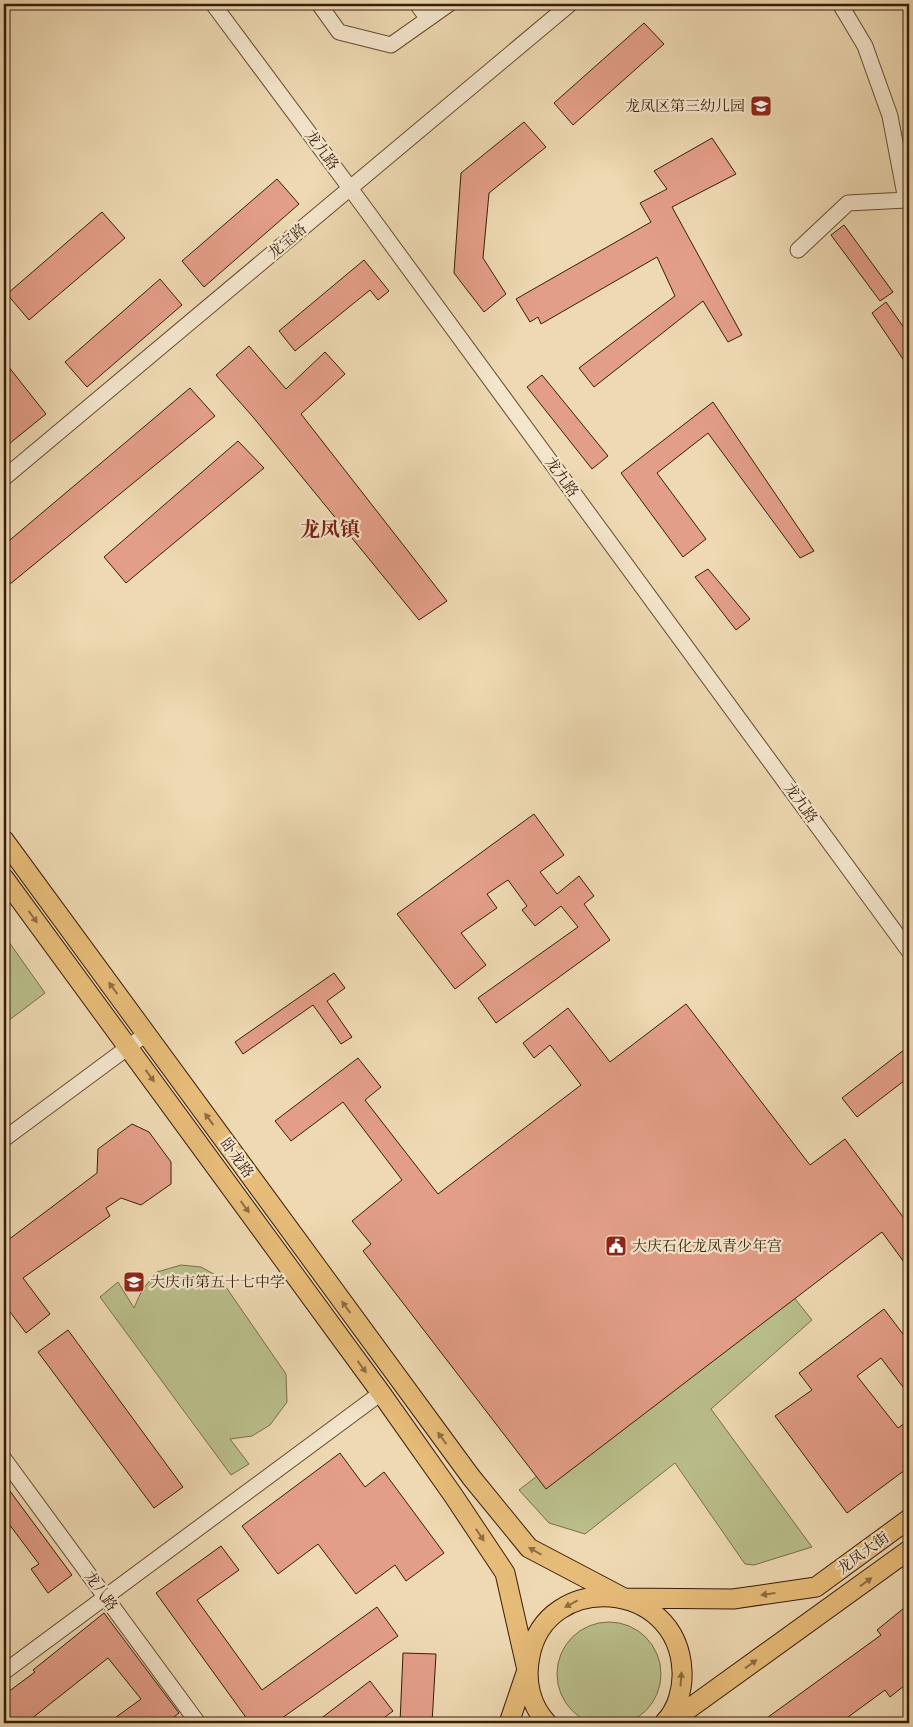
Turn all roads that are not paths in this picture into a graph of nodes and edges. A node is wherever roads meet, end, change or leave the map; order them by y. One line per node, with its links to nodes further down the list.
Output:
1 (213, 4): 8 (street, 龙九路)
2 (319, 4): 7 (street)
3 (417, 4): 7 (street)
4 (449, 4): 7 (street)
5 (570, 4): 8 (street, 龙宝路)
6 (840, 4): 9 (street)
7 (428, 19)
8 (350, 188): 10 (street, 龙宝路); 13 (street, 龙九路)
9 (798, 250)
10 (4, 478)
11 (4, 840): 14 (main road, 卧龙路, one-way to 11)
12 (4, 878): 15 (main road, 卧龙路, one-way to 15)
13 (909, 951)
14 (146, 1034): 15 (street); 22 (main road, 卧龙路, one-way to 14)
15 (128, 1046): 16 (street); 17 (main road, 卧龙路, one-way to 17)
16 (4, 1139)
17 (381, 1393): 21 (street); 23 (main road, 卧龙路, one-way to 23)
18 (4, 1459): 21 (street, 龙八路)
19 (909, 1519): 22 (main road, 龙凤大街, one-way to 22)
20 (909, 1550): 29 (main road, 龙凤大街, one-way to 20)
21 (105, 1597): 24 (street); 25 (street, 龙八路)
22 (624, 1598): 23 (main road, one-way to 23); 28 (main road, 卧龙路, one-way to 22)
23 (527, 1670): 26 (main road); 27 (main road, 卧龙路)
24 (4, 1672)
25 (198, 1723)
26 (509, 1723)
27 (547, 1723)
28 (664, 1723)
29 (669, 1723)

